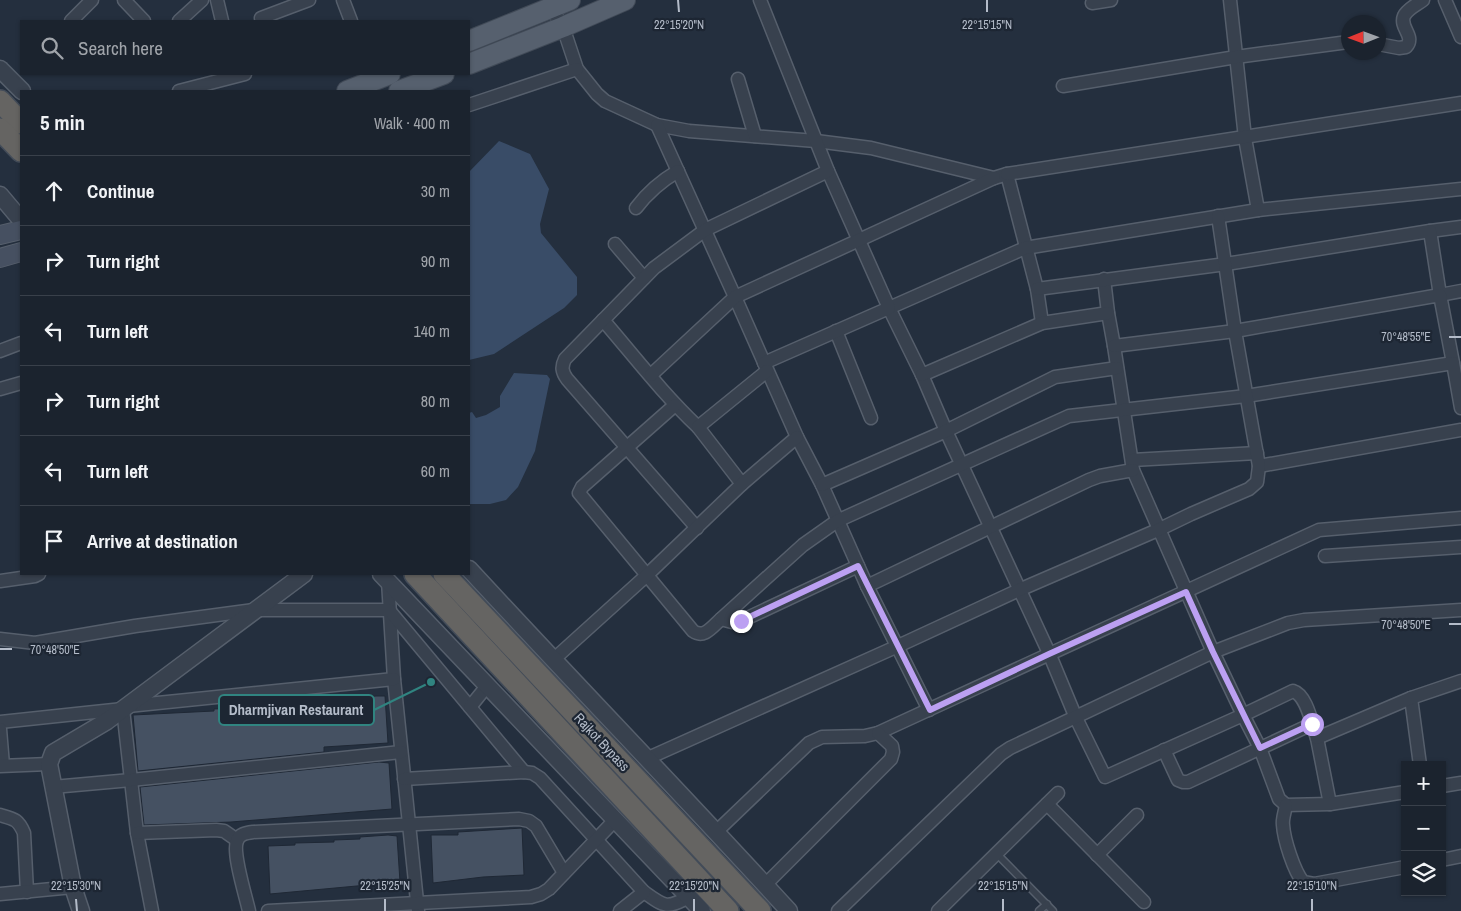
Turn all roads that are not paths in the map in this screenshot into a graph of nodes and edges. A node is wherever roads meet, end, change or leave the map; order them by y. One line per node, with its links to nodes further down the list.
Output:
1 (92, 0): 17 (street)
2 (124, 0): 18 (street)
3 (202, 0): 19 (street)
4 (217, 0): 20 (street)
5 (309, 0): 16 (street)
6 (343, 0): 21 (street)
7 (570, 0): 15 (main road)
8 (625, 0): 22 (main road)
9 (760, 0): 49 (street)
10 (1111, 0): 14 (street)
11 (1230, 0): 27 (street)
12 (1423, 0): 26 (street)
13 (1447, 1): 23 (street)
14 (1092, 4)
15 (551, 8): 22 (street); 24 (main road)
16 (262, 18)
17 (72, 20)
18 (143, 20)
19 (180, 20)
20 (222, 20)
21 (351, 20)
22 (563, 27): 28 (main road); 30 (street)
23 (1461, 37)
24 (473, 40): 28 (main road)
25 (1341, 43): 27 (street)
26 (1386, 46)
27 (1236, 58): 35 (street); 48 (street)
28 (477, 61)
29 (0, 69): 36 (street)
30 (577, 69): 43 (street); 45 (street)
31 (441, 75): 40 (main road)
32 (229, 76): 37 (street); 38 (street)
33 (738, 79): 47 (street)
34 (378, 80): 39 (main road)
35 (1063, 86)
36 (21, 90)
37 (182, 90)
38 (229, 90)
39 (350, 90)
40 (402, 90)
41 (0, 100): 44 (highway)
42 (1461, 103): 48 (street)
43 (470, 106)
44 (20, 122)
45 (657, 125): 47 (street); 52 (street)
46 (0, 129): 50 (highway)
47 (755, 136): 49 (street)
48 (1246, 138): 53 (street); 58 (street)
49 (816, 141): 51 (street); 54 (street)
50 (20, 151)
51 (828, 170): 63 (street); 66 (street)
52 (678, 171): 57 (street); 63 (street)
53 (1007, 174): 54 (street); 68 (street)
54 (994, 178): 66 (street)
55 (1461, 188): 58 (street)
56 (0, 195): 60 (street)
57 (636, 208)
58 (1258, 210): 59 (street)
59 (1218, 216): 68 (street); 71 (street)
60 (20, 219)
61 (1461, 227): 64 (street)
62 (20, 230): 65 (main road)
63 (705, 230): 72 (street); 77 (street)
64 (1430, 231): 71 (street); 76 (street)
65 (0, 235)
66 (860, 239): 77 (street); 78 (street)
67 (615, 244): 72 (street)
68 (1025, 248): 74 (street); 78 (street)
69 (20, 252): 70 (main road)
70 (0, 258)
71 (1226, 264): 73 (street); 83 (street)
72 (644, 278): 80 (street)
73 (1104, 279): 74 (street); 79 (street)
74 (1037, 289): 81 (street)
75 (1461, 291): 76 (street)
76 (1440, 295): 83 (street); 87 (street)
77 (736, 297): 88 (street); 90 (street)
78 (889, 308): 82 (street); 91 (street)
79 (1108, 313): 81 (street); 85 (street)
80 (603, 320): 90 (street); 103 (street)
81 (1042, 323): 91 (street)
82 (836, 331): 88 (street); 98 (street)
83 (1235, 331): 85 (street); 94 (street)
84 (20, 343): 86 (street)
85 (1114, 346): 89 (street)
86 (0, 351)
87 (1455, 355): 94 (street); 96 (street)
88 (765, 367): 99 (street); 102 (street)
89 (1117, 368): 97 (street); 101 (street)
90 (651, 375): 95 (street)
91 (922, 375): 101 (street)
92 (20, 383): 93 (street)
93 (0, 389)
94 (1246, 396): 97 (street); 104 (street)
95 (675, 405): 99 (street); 103 (street)
96 (1461, 408)
97 (1124, 409): 105 (street); 106 (street)
98 (872, 418)
99 (698, 427): 107 (street)
100 (1461, 430): 104 (street)
101 (946, 431): 105 (street); 108 (street)
102 (797, 437): 107 (street); 108 (street)
103 (626, 446): 112 (street); 122 (street)
104 (1258, 459): 106 (street); 113 (street)
105 (962, 465): 110 (street); 111 (street)
106 (1133, 465): 111 (street); 113 (street)
107 (742, 484): 112 (street)
108 (822, 485): 110 (street)
109 (1461, 518): 127 (street)
110 (837, 521): 116 (street); 131 (street)
111 (990, 527): 125 (street); 126 (street)
112 (697, 528): 122 (street)
113 (1160, 529): 126 (street); 127 (street)
114 (1461, 546): 115 (street)
115 (1326, 556)
116 (858, 566): 125 (street); 131 (street)
117 (470, 570): 136 (street)
118 (37, 575): 124 (street)
119 (303, 575): 128 (street)
120 (416, 575): 198 (highway, Rajkot Bypass)
121 (445, 575): 199 (highway, Rajkot Bypass)
122 (646, 576): 131 (street); 136 (street)
123 (384, 578): 129 (street); 139 (street)
124 (0, 581)
125 (867, 586): 133 (street)
126 (1018, 590): 133 (street); 135 (street)
127 (1186, 592): 134 (street); 135 (street)
128 (254, 610): 129 (street); 132 (street); 141 (street)
129 (389, 610): 137 (street); 142 (street)
130 (1461, 610): 134 (street)
131 (721, 620)
132 (0, 639)
133 (898, 646): 143 (street); 154 (street)
134 (1213, 652): 144 (street); 145 (street)
135 (1049, 654): 143 (street); 145 (street)
136 (553, 660): 154 (street)
137 (394, 679): 141 (street); 153 (street)
138 (1461, 681): 140 (street)
139 (487, 686): 142 (street); 171 (street)
140 (1411, 698): 150 (street); 155 (street)
141 (125, 707): 146 (street); 156 (street); 160 (street)
142 (470, 707): 158 (street)
143 (930, 710): 149 (street)
144 (1243, 715): 147 (street); 151 (street); 152 (street)
145 (1076, 718): 152 (street); 201 (street)
146 (0, 722)
147 (1312, 724): 150 (street); 151 (street)
148 (0, 729): 157 (street)
149 (878, 733): 173 (street); 183 (street)
150 (1317, 738): 167 (street)
151 (1260, 748): 152 (street); 168 (street)
152 (1164, 750)
153 (402, 752): 159 (street); 160 (street)
154 (646, 759): 173 (street)
155 (1419, 761)
156 (49, 764): 157 (street); 163 (street)
157 (2, 765)
158 (524, 772): 159 (street); 175 (street)
159 (404, 779): 172 (street)
160 (131, 780): 163 (street); 174 (street)
161 (1461, 783): 162 (street)
162 (1446, 785)
163 (54, 786): 184 (street)
164 (1058, 793): 166 (street)
165 (1401, 793): 167 (street)
166 (1046, 804): 177 (street); 178 (street)
167 (1330, 804): 168 (street)
168 (1286, 805): 181 (street)
169 (0, 815): 185 (street)
170 (1137, 815): 178 (street)
171 (615, 820): 175 (street); 188 (street)
172 (409, 823): 176 (street); 182 (street); 191 (street)
173 (716, 832): 183 (street)
174 (137, 833): 176 (street); 193 (street)
175 (596, 839): 182 (street); 186 (street)
176 (237, 840): 194 (street)
177 (996, 853): 190 (lane); 202 (street)
178 (1097, 855): 189 (street)
179 (1461, 856): 180 (street)
180 (1446, 859)
181 (1401, 868)
182 (564, 873): 191 (street)
183 (765, 885): 200 (street)
184 (73, 887): 185 (street); 192 (street)
185 (27, 892): 187 (street)
186 (644, 892): 188 (street); 196 (street)
187 (0, 894)
188 (689, 897): 197 (street)
189 (1144, 902)
190 (1047, 904): 203 (lane); 204 (lane)
191 (417, 908): 195 (street)
192 (81, 911)
193 (152, 911)
194 (249, 911)
195 (268, 911)
196 (620, 911)
197 (702, 911)
198 (728, 911)
199 (760, 911)
200 (789, 911)
201 (838, 911)
202 (938, 911)
203 (1039, 911)
204 (1054, 911)

